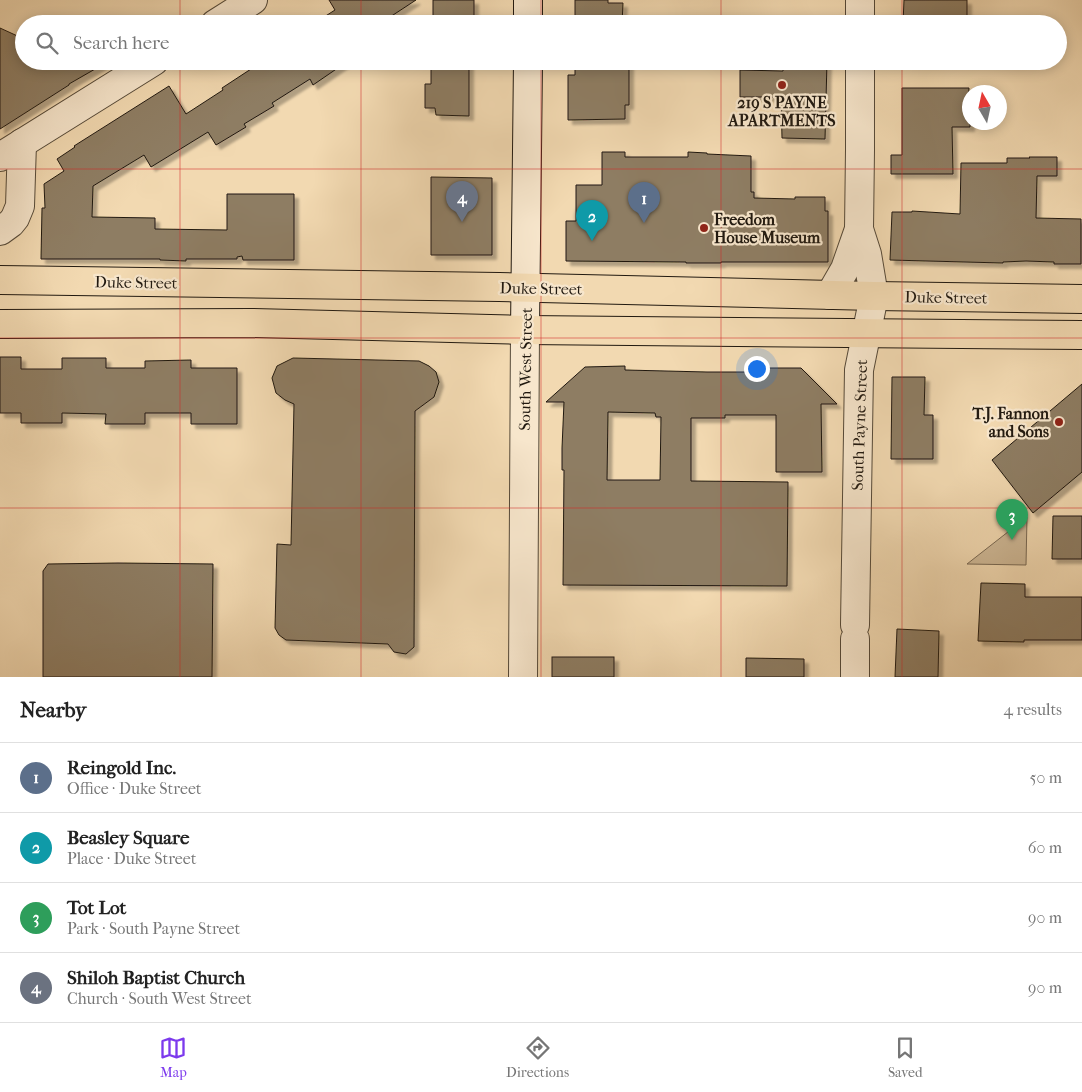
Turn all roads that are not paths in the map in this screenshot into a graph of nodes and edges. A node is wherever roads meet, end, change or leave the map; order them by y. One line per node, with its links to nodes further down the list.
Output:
1 (253, 0): 4 (street)
2 (528, 0): 5 (street)
3 (860, 0): 6 (street)
4 (229, 15)
5 (528, 15)
6 (860, 15)
7 (140, 70): 10 (street)
8 (528, 70): 14 (street, South West Street)
9 (860, 70): 11 (street, South Payne Street)
10 (11, 150): 12 (street)
11 (859, 229): 15 (street, South Payne Street); 16 (street, South Payne Street)
12 (0, 231)
13 (0, 280): 14 (main road, Duke Street)
14 (526, 288): 15 (main road, Duke Street); 19 (street, South West Street)
15 (830, 296): 16 (main road, Duke Street)
16 (874, 296): 17 (main road, Duke Street); 20 (street, South Payne Street)
17 (1082, 299)
18 (0, 324): 19 (main road)
19 (525, 330): 20 (main road); 22 (street, South West Street)
20 (866, 333): 21 (main road); 23 (street, South Payne Street)
21 (1082, 335)
22 (523, 677)
23 (855, 677)

